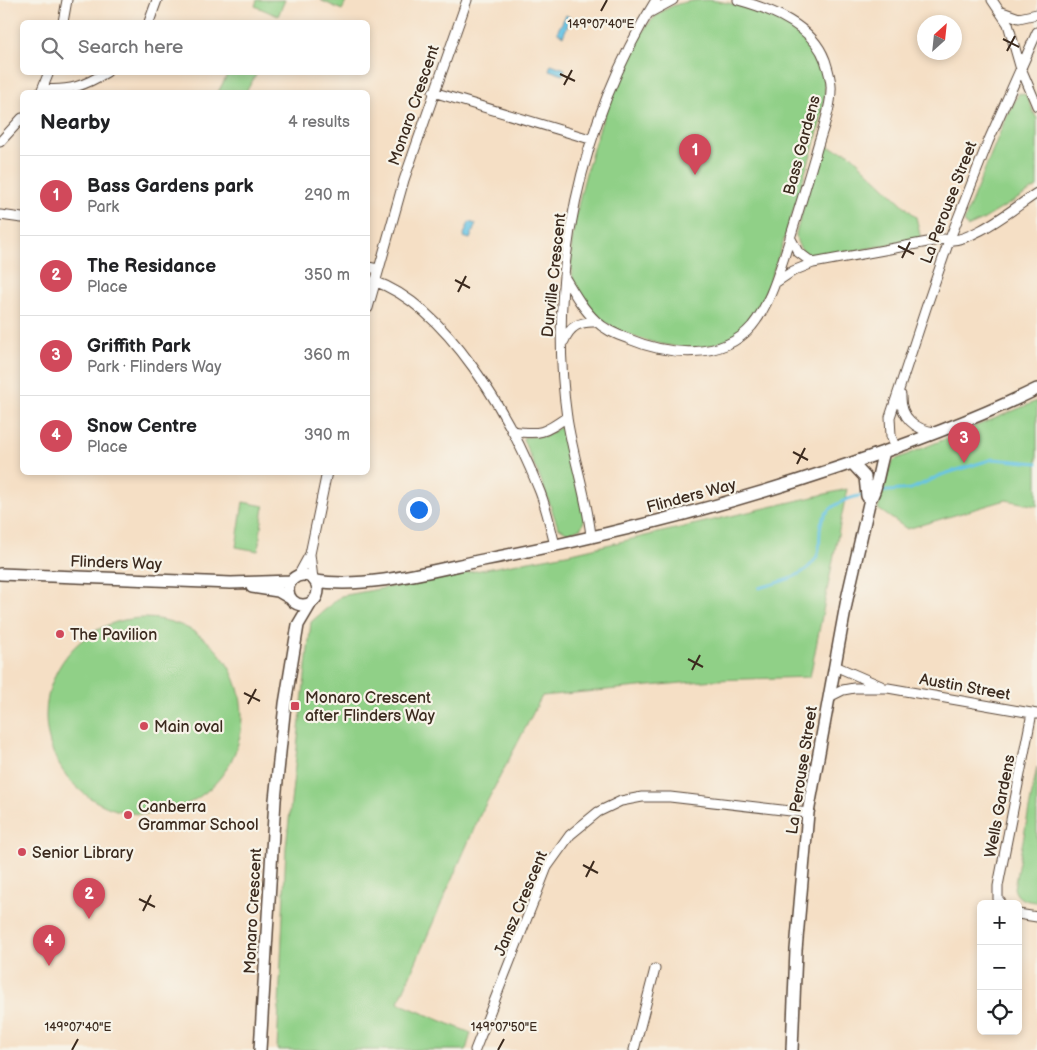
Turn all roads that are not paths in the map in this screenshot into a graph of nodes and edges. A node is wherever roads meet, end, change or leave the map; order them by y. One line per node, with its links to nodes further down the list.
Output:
1 (67, 0): 11 (street)
2 (157, 0): 12 (street)
3 (467, 0): 19 (street, Monaro Crescent)
4 (656, 0): 9 (street, Durville Crescent)
5 (673, 0): 9 (street)
6 (738, 0): 27 (street, Bass Gardens)
7 (992, 0): 8 (street)
8 (1002, 12): 10 (street); 14 (street)
9 (647, 14): 22 (street, Durville Crescent)
10 (1037, 14)
11 (63, 20)
12 (151, 20)
13 (1037, 32): 14 (street, La Perouse Street)
14 (1020, 66): 20 (street); 28 (street, La Perouse Street)
15 (48, 75): 17 (street)
16 (102, 75): 18 (street)
17 (42, 90)
18 (66, 90)
19 (433, 92): 22 (street); 31 (street, Monaro Crescent)
20 (1037, 106)
21 (20, 120): 23 (street)
22 (590, 139): 32 (street, Durville Crescent)
23 (0, 142)
24 (1037, 193): 28 (street)
25 (0, 215): 26 (street)
26 (20, 218)
27 (790, 237): 29 (street); 34 (street, Bass Gardens)
28 (949, 241): 29 (street); 38 (street, La Perouse Street)
29 (813, 263): 34 (street)
30 (370, 267): 31 (street)
31 (378, 269): 33 (street, Monaro Crescent)
32 (565, 278): 36 (street, Bass Gardens); 37 (street, Durville Crescent)
33 (374, 281): 35 (street, Monaro Crescent); 41 (street)
34 (775, 284): 36 (street, Bass Gardens)
35 (370, 299)
36 (596, 322): 37 (street)
37 (562, 346): 40 (street, Durville Crescent)
38 (901, 388): 42 (street, La Perouse Street); 43 (street, La Perouse Street)
39 (1037, 389): 42 (street, Flinders Way)
40 (567, 417): 41 (street); 48 (street, Durville Crescent)
41 (512, 431): 49 (street)
42 (941, 432): 43 (street, Flinders Way)
43 (896, 449): 44 (street, Flinders Way)
44 (884, 452): 45 (street, Flinders Way); 47 (street, La Perouse Street)
45 (852, 463): 47 (street); 48 (street, Flinders Way)
46 (326, 475): 50 (street)
47 (870, 496): 59 (street, La Perouse Street)
48 (591, 536): 49 (street, Flinders Way)
49 (555, 545): 55 (street, Flinders Way)
50 (310, 554): 52 (street); 53 (street)
51 (0, 574): 54 (street, Flinders Way)
52 (295, 578): 53 (street); 54 (street, Flinders Way); 56 (street)
53 (314, 580): 55 (street, Flinders Way); 57 (street)
54 (231, 583): 56 (street, Flinders Way)
55 (339, 585): 57 (street, Flinders Way)
56 (292, 599): 57 (street); 58 (street, Monaro Crescent)
57 (314, 599): 58 (street, Monaro Crescent)
58 (298, 625): 68 (street, Monaro Crescent)
59 (835, 666): 60 (street, Austin Street); 61 (street, La Perouse Street)
60 (888, 688): 61 (street, Austin Street); 62 (street, Austin Street)
61 (829, 697): 63 (street, La Perouse Street)
62 (1034, 713): 64 (street, Wells Gardens)
63 (808, 813): 69 (street, Jansz Crescent); 71 (street, La Perouse Street)
64 (999, 900)
65 (1022, 914): 66 (street)
66 (1037, 916)
67 (655, 969): 70 (street)
68 (260, 1050)
69 (475, 1050)
70 (634, 1050)
71 (792, 1050)

